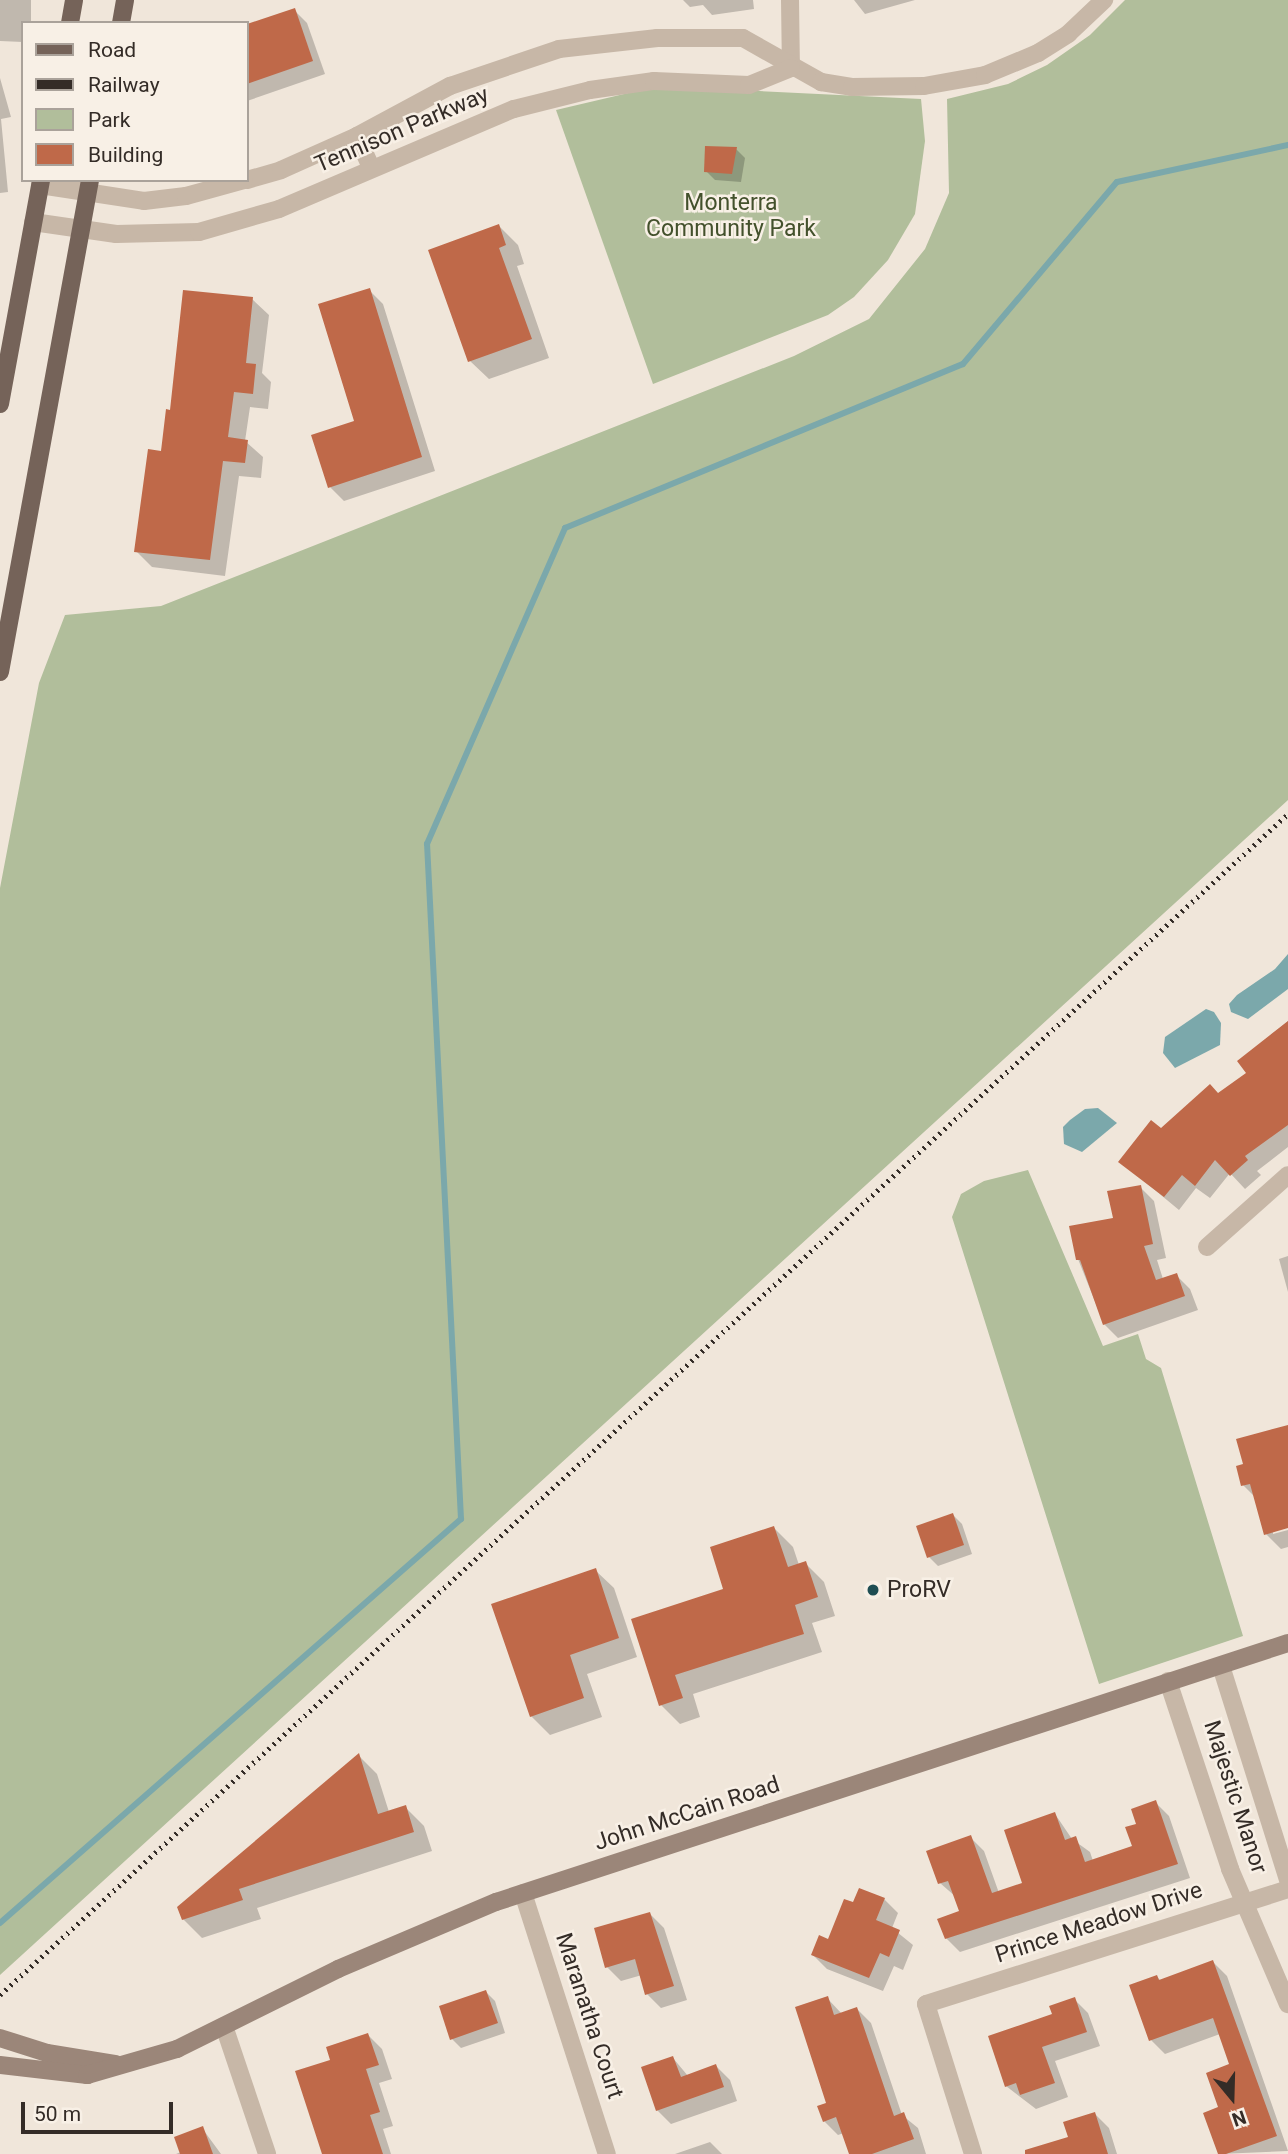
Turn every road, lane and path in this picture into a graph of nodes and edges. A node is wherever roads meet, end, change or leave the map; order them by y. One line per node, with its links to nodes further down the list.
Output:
1 (74, 0): 5 (main road)
2 (125, 0): 6 (main road)
3 (790, 0): 7 (street)
4 (1104, 0): 7 (street, Tennison Parkway)
5 (70, 21)
6 (121, 21)
7 (791, 68): 8 (street, Tennison Parkway); 9 (street, Tennison Parkway)
8 (357, 136): 9 (street); 10 (street, Tennison Parkway)
9 (371, 168): 15 (street, Tennison Parkway)
10 (248, 179)
11 (238, 182): 13 (street, Tennison Parkway)
12 (41, 183): 13 (street, Tennison Parkway); 14 (main road)
13 (89, 186): 15 (main road)
14 (33, 222): 15 (street, Tennison Parkway); 16 (main road)
15 (82, 229): 17 (main road)
16 (0, 404)
17 (0, 672)
18 (1288, 1175): 19 (street)
19 (1208, 1247)
20 (1288, 1643): 21 (main road, John McCain Road)
21 (1221, 1666): 22 (main road, John McCain Road); 23 (street, Majestic Manor)
22 (1168, 1681): 25 (main road, John McCain Road); 26 (street, Majestic Manor)
23 (1288, 1880)
24 (1288, 1889): 26 (street, Prince Meadow Drive)
25 (523, 1893): 28 (main road, John McCain Road); 33 (street, Maranatha Court)
26 (1244, 1902): 27 (street, Majestic Manor); 34 (street, Prince Meadow Drive)
27 (1288, 2004)
28 (224, 2026): 30 (main road, John McCain Road); 32 (street)
29 (0, 2038): 30 (main road, John McCain Road)
30 (116, 2064): 31 (main road, John McCain Road)
31 (0, 2065)
32 (267, 2154)
33 (607, 2154)
34 (973, 2154)

